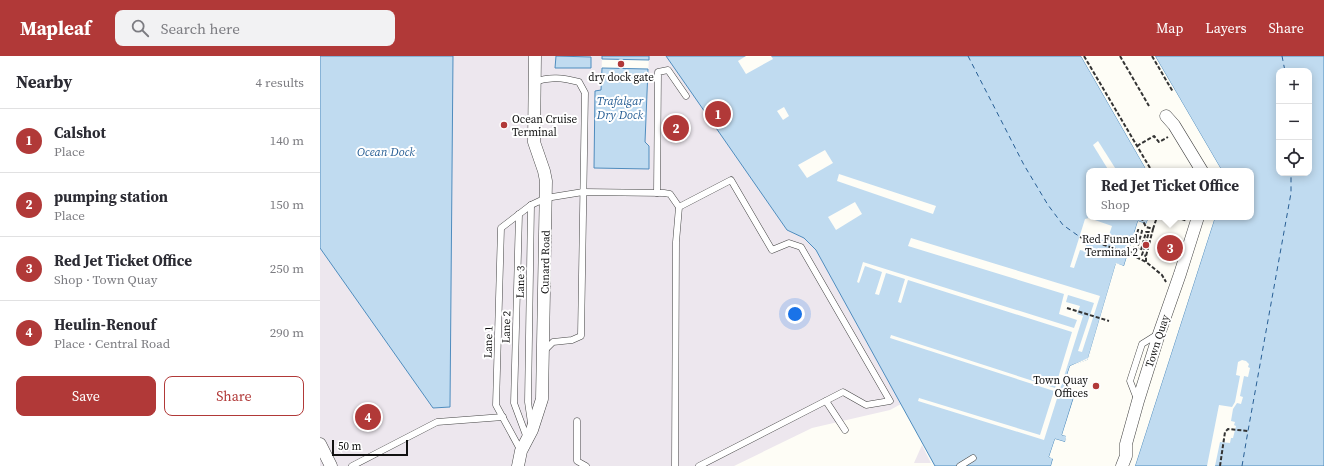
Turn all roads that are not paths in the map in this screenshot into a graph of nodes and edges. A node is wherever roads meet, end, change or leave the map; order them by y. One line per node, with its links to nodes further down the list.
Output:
1 (534, 56): 2 (street, Cunard Road)
2 (534, 82): 6 (lane); 8 (street, Cunard Road)
3 (686, 96): 7 (lane)
4 (1166, 116): 5 (street)
5 (1200, 168)
6 (583, 192): 7 (lane); 8 (lane); 13 (lane)
7 (657, 193): 10 (lane)
8 (546, 198): 9 (lane); 13 (street, Cunard Road)
9 (531, 205): 11 (lane); 18 (lane, Lane 3)
10 (679, 207): 14 (lane); 26 (lane)
11 (519, 214): 15 (lane, Lane 1); 18 (lane, Lane 2)
12 (1194, 220): 29 (street, Town Quay)
13 (542, 352): 18 (street, Cunard Road)
14 (826, 401): 17 (lane); 27 (lane)
15 (503, 417): 20 (lane, Lane 1); 23 (lane)
16 (577, 421): 25 (lane)
17 (845, 430)
18 (530, 434): 20 (street, Cunard Road)
19 (320, 444): 22 (street)
20 (521, 451): 24 (street, Cunard Road)
21 (973, 458): 28 (lane)
22 (331, 466)
23 (352, 466)
24 (518, 466)
25 (586, 466)
26 (675, 466)
27 (699, 466)
28 (960, 466)
29 (1122, 466)

